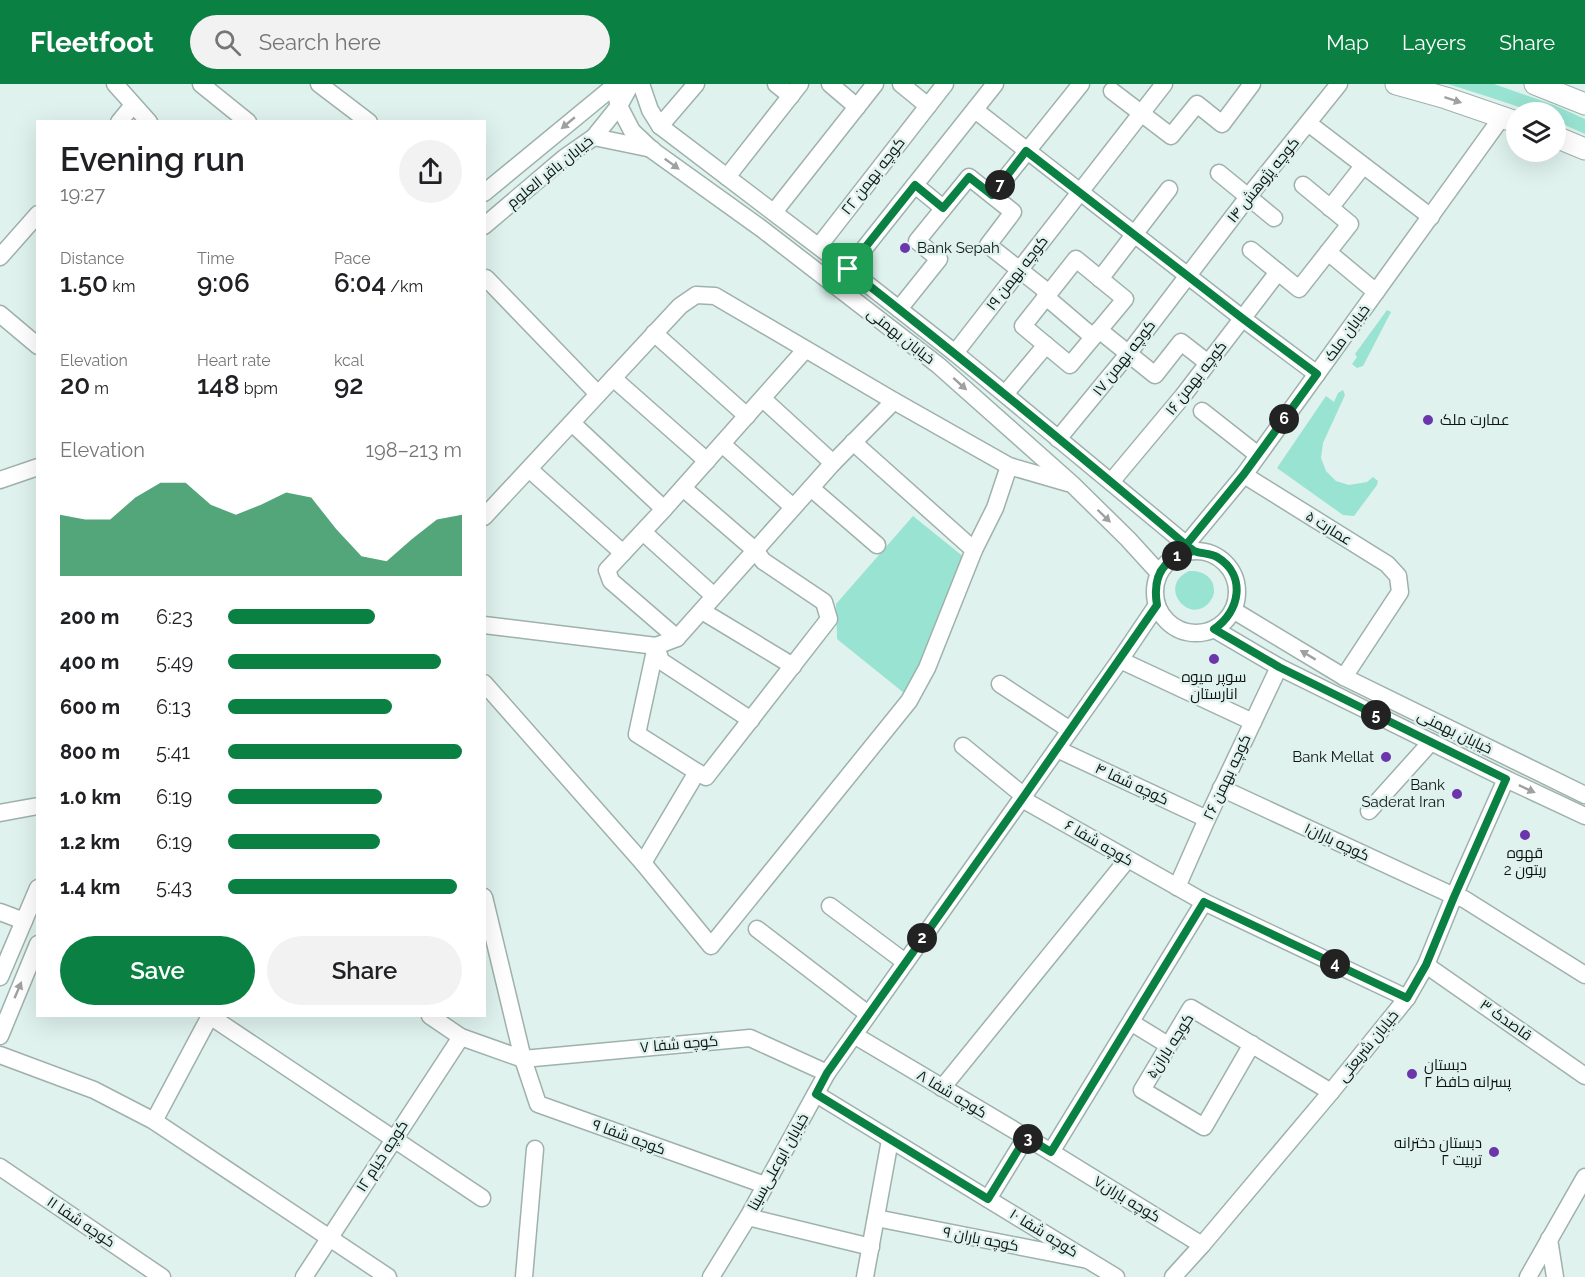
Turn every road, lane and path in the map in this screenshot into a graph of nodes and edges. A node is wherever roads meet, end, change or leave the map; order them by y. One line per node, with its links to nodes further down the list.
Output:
1 (115, 84): 23 (street)
2 (201, 84): 32 (street)
3 (319, 84): 33 (street)
4 (632, 84): 24 (street, خیابان باقر العلوم)
5 (641, 84): 36 (street, خیابان بهمنی)
6 (696, 84): 36 (street)
7 (776, 84): 20 (street)
8 (830, 84): 26 (street)
9 (875, 84): 26 (street)
10 (902, 84): 25 (street)
11 (945, 84): 25 (street, کوچه بهمن ۲۲)
12 (994, 84): 27 (street)
13 (1081, 84): 41 (street)
14 (1164, 84): 28 (street, کوچه بهمن ۱۹)
15 (1252, 84): 28 (street)
16 (1339, 84): 34 (street, کوچه پژوهش ۱۴)
17 (1396, 84): 29 (main road, one-way to 29)
18 (1535, 84): 22 (main road)
19 (613, 85): 24 (street, خیابان بهمنی); 48 (street, خیابان باقر العلوم, one-way to 48)
20 (796, 90): 44 (street)
21 (1112, 91): 28 (street)
22 (1585, 104)
23 (133, 105): 30 (street); 31 (street)
24 (619, 106): 37 (street, خیابان باقر العلوم); 40 (street, خیابان بهمنی)
25 (928, 106): 60 (street, کوچه بهمن ۲۲)
26 (857, 107): 54 (street)
27 (975, 110): 41 (street); 45 (street)
28 (1141, 114): 49 (street, کوچه بهمن ۱۹)
29 (1506, 118)
30 (121, 120)
31 (147, 120)
32 (246, 120)
33 (366, 120)
34 (1308, 123): 42 (street); 51 (street, کوچه پژوهش ۱۴)
35 (1506, 123): 56 (street, خیابان ملک)
36 (660, 126): 44 (street, خیابان بهمنی)
37 (594, 137): 40 (street); 58 (street, خیابان باقر العلوم)
38 (1566, 141): 39 (main road)
39 (1585, 149)
40 (652, 150): 104 (street, خیابان بهمنی, one-way to 104)
41 (1026, 151): 49 (street); 50 (street)
42 (1363, 166): 53 (street); 56 (street)
43 (1219, 173): 51 (street)
44 (727, 177): 54 (street, خیابان بهمنی)
45 (915, 185): 52 (street); 64 (street)
46 (1303, 185): 53 (street)
47 (1169, 189): 59 (street)
48 (486, 191)
49 (1080, 192): 59 (street); 65 (street, کوچه بهمن ۱۹)
50 (992, 195): 52 (street); 65 (street)
51 (1248, 197): 57 (street); 67 (street, کوچه پژوهش ۱۴)
52 (943, 208): 72 (street)
53 (1330, 208): 62 (street)
54 (774, 212): 60 (street, خیابان بهمنی)
55 (36, 216): 63 (street)
56 (1431, 217): 70 (street, خیابان ملک)
57 (1274, 218)
58 (486, 224)
59 (1134, 235): 67 (street); 69 (street)
60 (819, 246): 64 (street, خیابان بهمنی)
61 (1251, 250): 66 (street)
62 (1328, 252): 66 (street); 70 (street)
63 (0, 257)
64 (848, 269): 72 (street, خیابان بهمنی)
65 (1020, 270): 71 (street); 80 (street, کوچه بهمن ۱۹)
66 (1278, 272): 74 (street, کوچه بهمن ۱۶)
67 (1187, 275): 74 (street); 81 (street, کوچه بهمن ۱۷)
68 (486, 278): 85 (street)
69 (1100, 279): 71 (street); 76 (street)
70 (1376, 292): 83 (street, خیابان ملک)
71 (1047, 295): 76 (street); 78 (street)
72 (899, 309): 80 (street, خیابان بهمنی)
73 (0, 314): 77 (street)
74 (1242, 318): 82 (street, کوچه بهمن ۱۶); 83 (street)
75 (654, 333): 79 (street); 84 (street); 90 (street)
76 (1096, 333): 78 (street); 81 (street)
77 (36, 344)
78 (1046, 345): 86 (street)
79 (805, 350): 87 (street); 88 (street)
80 (955, 353): 86 (street, خیابان بهمنی)
81 (1128, 354): 82 (street); 92 (street, کوچه بهمن ۱۷)
82 (1208, 363): 103 (street, کوچه بهمن ۱۶)
83 (1317, 374): 95 (street, خیابان ملک)
84 (613, 378): 85 (street); 96 (street)
85 (598, 394): 91 (street)
86 (1005, 394): 92 (street, خیابان بهمنی)
87 (763, 399): 90 (street); 97 (street)
88 (894, 401): 93 (street); 98 (street)
89 (1202, 411): 95 (street)
90 (747, 416): 94 (street)
91 (572, 423): 100 (street); 108 (street)
92 (1058, 439): 103 (street, خیابان بهمنی)
93 (853, 442): 97 (street); 113 (street)
94 (722, 444): 96 (street); 107 (street)
95 (1258, 455): 101 (street, خیابان ملک)
96 (707, 461): 105 (street)
97 (833, 463): 106 (street)
98 (1009, 466): 104 (street); 113 (street)
99 (36, 468): 102 (street)
100 (529, 469): 109 (street); 115 (street)
101 (1244, 474): 112 (street, خیابان ملک); 128 (street, عمارت ۵)
102 (0, 480)
103 (1111, 482): 112 (street, خیابان بهمنی)
104 (1072, 484): 116 (street, خیابان بهمنی, one-way to 116)
105 (683, 488): 108 (street); 114 (street)
106 (811, 488): 107 (street); 111 (street)
107 (793, 507): 114 (street)
108 (664, 509): 110 (street)
109 (486, 515)
110 (644, 532): 115 (street); 117 (street)
111 (877, 545)
112 (1190, 548): 116 (street); 119 (street)
113 (974, 550): 148 (street)
114 (756, 552): 117 (street); 126 (street)
115 (623, 553): 123 (street)
116 (1159, 573): 118 (street)
117 (714, 596): 120 (street)
118 (1157, 605): 122 (street); 125 (street, خیابان ابوعلی‌سینا)
119 (1233, 610): 122 (street); 128 (street, خیابان بهمنی, one-way to 119)
120 (702, 611): 123 (street); 126 (street)
121 (486, 625): 124 (street)
122 (1214, 629): 127 (street, خیابان بهمنی)
123 (677, 638): 124 (street)
124 (656, 646): 131 (street); 137 (street)
125 (1120, 660): 132 (street); 133 (street, خیابان ابوعلی‌سینا)
126 (793, 666): 131 (street)
127 (1279, 667): 132 (street, کوچه بهمن ۲۶); 134 (street, خیابان بهمنی)
128 (1344, 677): 140 (street, خیابان بهمنی)
129 (1000, 684): 133 (street)
130 (486, 685): 148 (street)
131 (751, 720): 137 (street)
132 (1253, 722): 139 (street, کوچه بهمن ۲۶)
133 (1070, 730): 136 (street, خیابان ابوعلی‌سینا)
134 (1431, 742): 138 (street, خیابان بهمنی); 143 (street)
135 (963, 746): 141 (street, کوچه شفا ۶)
136 (1057, 749): 141 (street, خیابان ابوعلی‌سینا); 146 (street, کوچه شفا ۴)
137 (697, 772): 148 (street)
138 (1506, 779): 145 (street, خیابان بهمنی, one-way to 145); 151 (street, خیابان شریعتی)
139 (1221, 788): 146 (street, کوچه بهمن ۲۶); 151 (street, کوچه باران۱)
140 (1585, 795)
141 (1023, 797): 147 (street, کوچه شفا ۶); 159 (street, خیابان ابوعلی‌سینا)
142 (36, 806): 144 (street)
143 (1369, 811)
144 (0, 813)
145 (1585, 816)
146 (1207, 819): 149 (street, کوچه بهمن ۲۶)
147 (1127, 860): 149 (street, کوچه شفا ۶); 178 (street)
148 (643, 863)
149 (1177, 887): 152 (street, کوچه شفا ۶)
150 (36, 893): 156 (street)
151 (1454, 897): 160 (street, خیابان شریعتی); 161 (street, کوچه باران۱)
152 (1204, 902): 163 (street, کوچه شفا ۶); 168 (street)
153 (486, 905): 175 (street)
154 (830, 906): 159 (street)
155 (0, 912): 156 (street)
156 (24, 921): 162 (street)
157 (757, 929): 164 (street)
158 (36, 949): 170 (street, one-way to 158)
159 (905, 962): 164 (street, خیابان ابوعلی‌سینا)
160 (1426, 965): 163 (street, خیابان شریعتی); 177 (street, قاصدک ۳)
161 (1585, 975)
162 (0, 977)
163 (1407, 998): 179 (street, خیابان شریعتی)
164 (868, 1014): 169 (street, خیابان ابوعلی‌سینا)
165 (209, 1017): 181 (street)
166 (211, 1017): 183 (street)
167 (432, 1017): 171 (street)
168 (1131, 1023): 173 (street); 186 (street)
169 (854, 1035): 176 (street, خیابان ابوعلی‌سینا); 178 (street, کوچه شفا ۸)
170 (0, 1036)
171 (462, 1036): 175 (street); 183 (street, کوچه خیام ۱۲)
172 (1252, 1044): 173 (street, کوچه باران۵); 173 (street, کوچه باران۵); 179 (street, کوچه باران۵)
173 (1168, 1045)
174 (0, 1055): 181 (street)
175 (523, 1059): 176 (street, کوچه شفا ۷); 189 (street, کوچه شفا ۹)
176 (827, 1073): 180 (street, خیابان ابوعلی‌سینا)
177 (1585, 1076)
178 (942, 1088): 182 (street, کوچه شفا ۸)
179 (1331, 1092): 196 (street, خیابان شریعتی)
180 (816, 1094): 184 (street, کوچه شفا ۱۰); 189 (street, خیابان ابوعلی‌سینا)
181 (154, 1121): 194 (street)
182 (1026, 1137): 186 (street, کوچه شفا ۸); 191 (street)
183 (393, 1139): 190 (street); 194 (street, کوچه خیام ۱۲)
184 (890, 1140): 191 (street, کوچه شفا ۱۰); 193 (street)
185 (535, 1149): 202 (street)
186 (1051, 1152): 196 (street, کوچه باران۷)
187 (0, 1167): 199 (street, کوچه شفا ۱۱)
188 (1585, 1177): 195 (street)
189 (765, 1185): 192 (street, خیابان ابوعلی‌سینا)
190 (482, 1198)
191 (988, 1199): 198 (street, کوچه شفا ۱۰)
192 (748, 1217): 197 (street); 203 (street, خیابان ابوعلی‌سینا)
193 (876, 1218): 197 (street); 198 (street, کوچه باران ۹)
194 (330, 1237): 200 (street, کوچه خیام ۱۲); 201 (street)
195 (1549, 1239): 207 (street); 208 (street)
196 (1202, 1245): 206 (street, خیابان شریعتی)
197 (871, 1247): 204 (street)
198 (1088, 1260): 205 (street, کوچه باران ۹)
199 (162, 1277)
200 (304, 1277)
201 (388, 1277)
202 (524, 1277)
203 (711, 1277)
204 (865, 1277)
205 (1116, 1277)
206 (1173, 1277)
207 (1528, 1277)
208 (1555, 1277)

